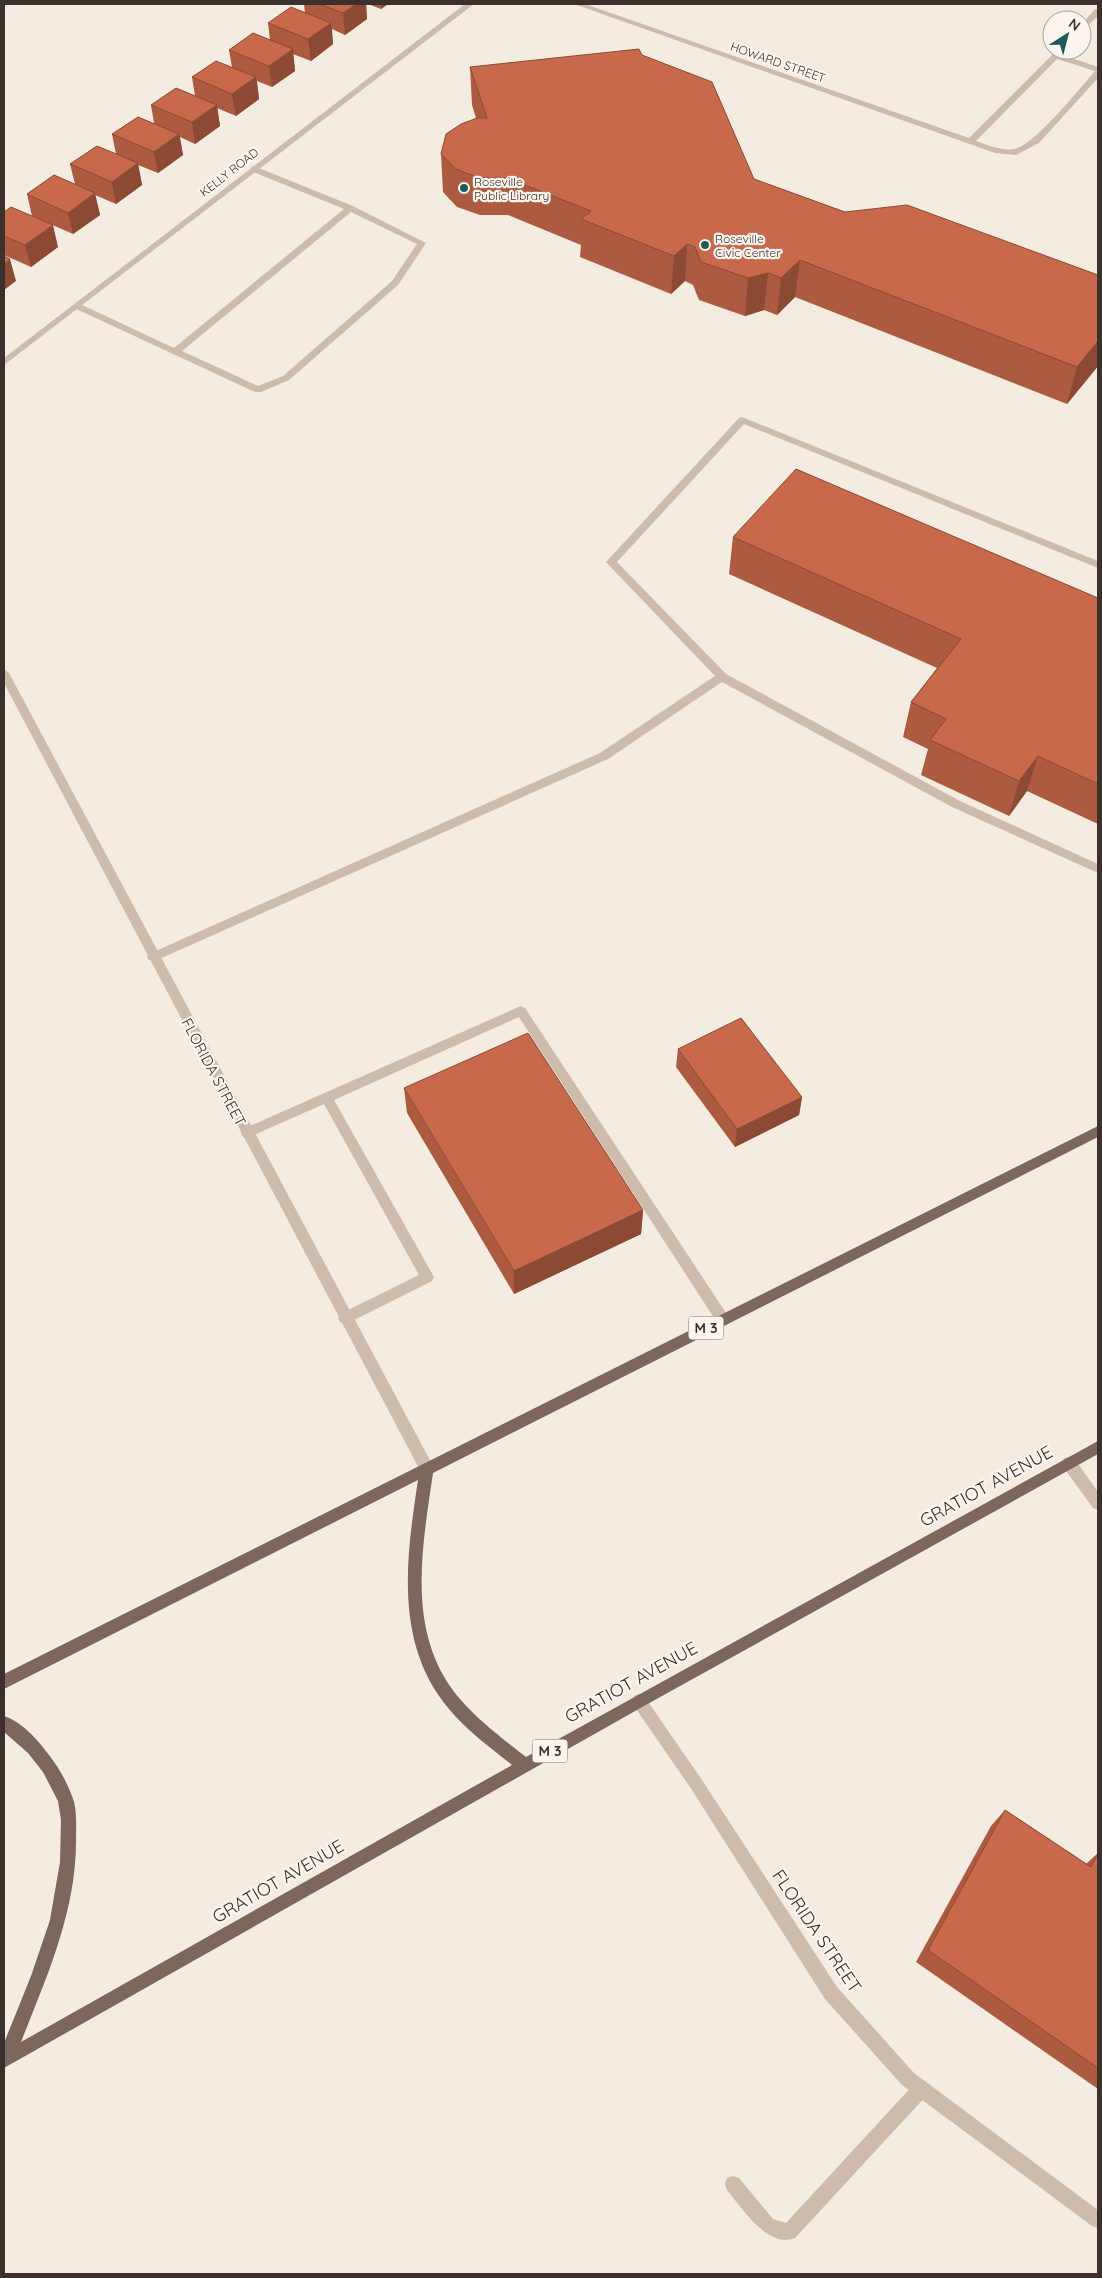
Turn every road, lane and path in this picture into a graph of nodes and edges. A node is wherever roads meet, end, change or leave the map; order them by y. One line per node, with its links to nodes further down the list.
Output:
1 (470, 4): 7 (street, KELLY ROAD)
2 (578, 4): 6 (street, HOWARD STREET)
3 (1052, 60): 6 (street)
4 (1073, 60): 5 (street)
5 (1098, 72): 6 (street, HOWARD STREET)
6 (970, 142)
7 (254, 169): 8 (street); 9 (street, KELLY ROAD)
8 (350, 208): 10 (street); 10 (street)
9 (77, 306): 10 (street); 11 (street, KELLY ROAD)
10 (176, 351)
11 (4, 362)
12 (1098, 565): 14 (street)
13 (4, 673): 16 (street, FLORIDA STREET)
14 (722, 677): 15 (street); 16 (street)
15 (1098, 869)
16 (153, 956): 19 (street, FLORIDA STREET)
17 (327, 1098): 19 (street); 20 (street); 21 (street)
18 (1098, 1131): 21 (main road, M 3)
19 (247, 1133): 20 (street, FLORIDA STREET)
20 (345, 1318): 24 (street, FLORIDA STREET)
21 (723, 1320): 24 (main road, M 3)
22 (1098, 1447): 23 (main road, GRATIOT AVENUE / M 3)
23 (1069, 1463): 25 (street); 27 (main road, GRATIOT AVENUE / M 3)
24 (427, 1469): 26 (main road, M 3); 29 (main road)
25 (1098, 1503)
26 (4, 1682)
27 (639, 1700): 29 (main road, GRATIOT AVENUE / M 3); 31 (street, FLORIDA STREET)
28 (4, 1723): 30 (main road)
29 (524, 1765): 30 (main road, GRATIOT AVENUE / M 3)
30 (4, 2060)
31 (921, 2089): 32 (street); 33 (street, FLORIDA STREET)
32 (733, 2184)
33 (1098, 2220)

